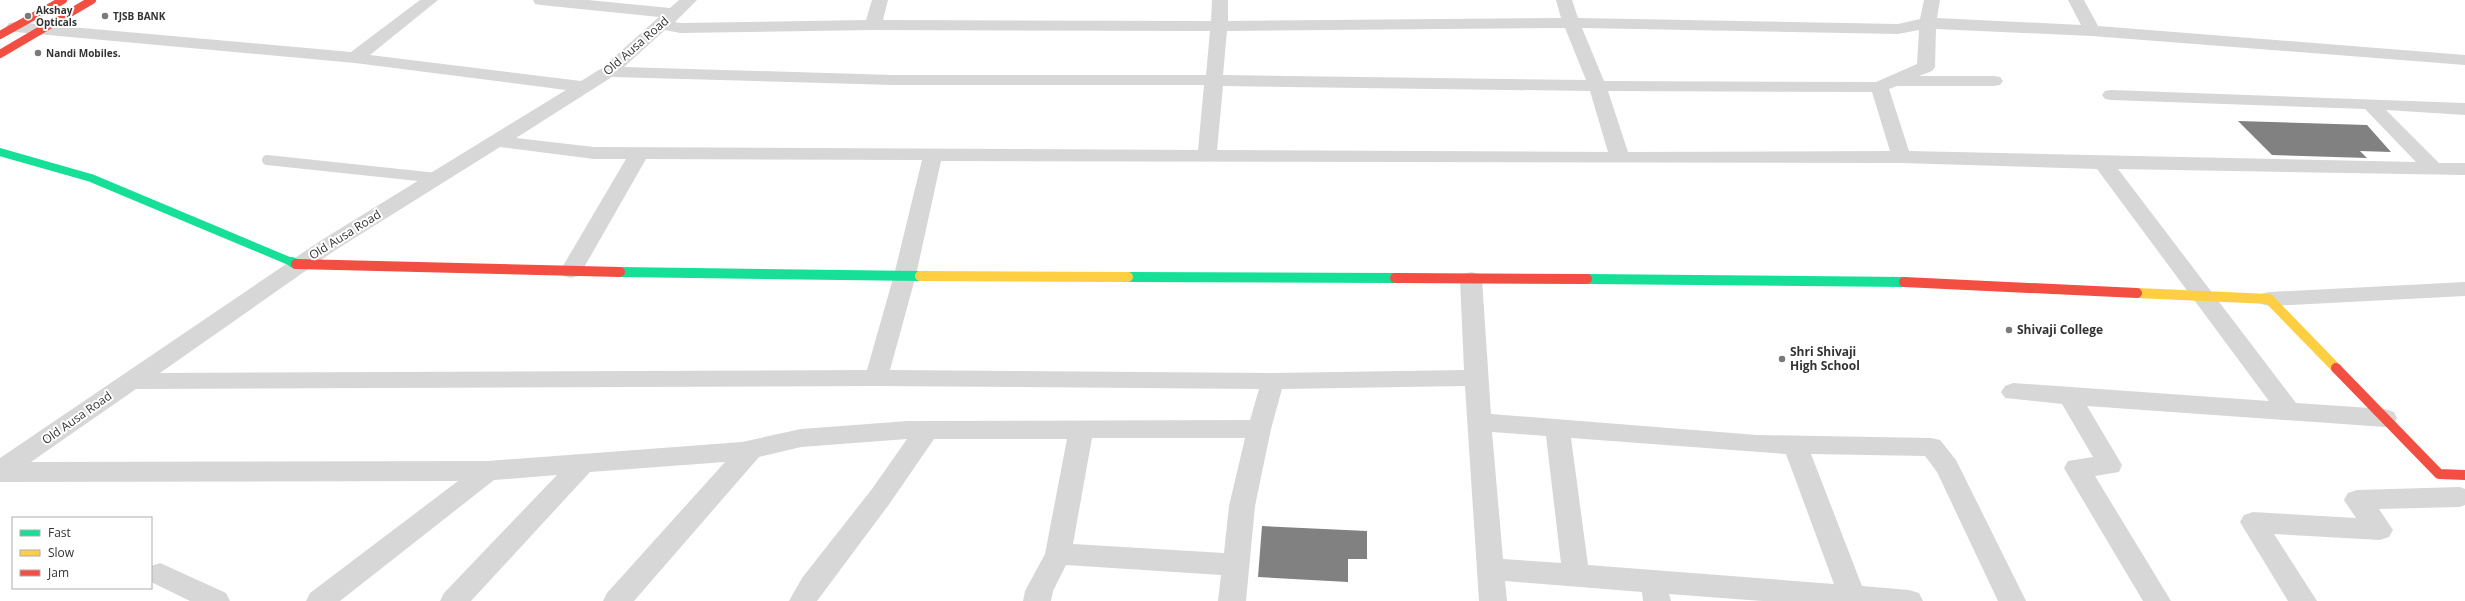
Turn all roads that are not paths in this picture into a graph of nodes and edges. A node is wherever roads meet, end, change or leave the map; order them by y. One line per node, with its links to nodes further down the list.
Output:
1 (63, 0): 16 (street)
2 (92, 0): 17 (street)
3 (430, 0): 21 (street)
4 (541, 0): 11 (street)
5 (689, 0): 11 (street, Old Ausa Road)
6 (880, 0): 14 (street)
7 (1220, 0): 15 (street)
8 (1564, 0): 12 (street)
9 (1932, 0): 13 (street)
10 (2076, 0): 18 (street)
11 (668, 19): 14 (street); 23 (street, Old Ausa Road)
12 (1571, 23): 13 (street); 15 (street); 27 (street)
13 (1928, 23): 18 (street); 26 (street)
14 (873, 25): 15 (street)
15 (1219, 26): 24 (street)
16 (15, 27): 17 (street); 19 (street)
17 (44, 29): 20 (street); 21 (street)
18 (2092, 31): 22 (street)
19 (0, 36)
20 (0, 54)
21 (355, 58): 28 (street)
22 (2465, 60)
23 (608, 72): 24 (street); 28 (street, Old Ausa Road)
24 (1213, 80): 27 (street); 36 (street)
25 (1994, 81): 26 (street)
26 (1886, 85): 27 (street); 37 (street)
27 (1597, 86): 38 (street)
28 (584, 87): 32 (street, Old Ausa Road)
29 (2112, 95): 30 (street)
30 (2370, 104): 31 (street); 41 (street)
31 (2465, 109)
32 (497, 141): 34 (street); 43 (street, Old Ausa Road)
33 (0, 152): 44 (street)
34 (640, 152): 35 (street); 45 (street)
35 (933, 154): 36 (street); 46 (street)
36 (1207, 155): 38 (street)
37 (1900, 157): 38 (street); 40 (street)
38 (1620, 158)
39 (267, 160): 43 (lane)
40 (2103, 163): 41 (street); 49 (street)
41 (2432, 166): 42 (street)
42 (2465, 169)
43 (437, 178): 44 (street, Old Ausa Road)
44 (299, 265): 45 (street); 53 (street, Old Ausa Road)
45 (571, 271): 46 (street)
46 (905, 275): 47 (street); 51 (street)
47 (1471, 279): 49 (street); 52 (street)
48 (2465, 289): 50 (street)
49 (2201, 297): 50 (street); 57 (street)
50 (2269, 299): 58 (street)
51 (876, 378): 53 (street); 54 (street)
52 (1476, 378): 54 (street); 59 (street)
53 (130, 381): 67 (street, Old Ausa Road)
54 (1273, 381): 61 (street)
55 (2013, 392): 56 (street)
56 (2069, 396): 57 (street); 88 (street)
57 (2289, 411): 58 (street)
58 (2385, 418): 69 (street)
59 (1479, 422): 60 (street); 73 (street)
60 (1557, 428): 64 (street); 75 (street)
61 (1259, 429): 63 (street); 72 (street)
62 (927, 430): 63 (street); 65 (street); 82 (street)
63 (1081, 430): 71 (street)
64 (1795, 444): 77 (street); 87 (street)
65 (751, 449): 66 (street); 81 (street)
66 (584, 463): 68 (street); 80 (street)
67 (0, 471): 68 (street)
68 (488, 471): 79 (street)
69 (2439, 474): 70 (street)
70 (2463, 492): 89 (street)
71 (1058, 554): 72 (street); 83 (street)
72 (1235, 565): 84 (street)
73 (1491, 569): 75 (street); 85 (street)
74 (160, 574): 78 (street)
75 (1576, 576): 76 (street)
76 (1656, 592): 77 (street)
77 (1854, 600): 86 (street)
78 (216, 601)
79 (320, 601)
80 (454, 601)
81 (617, 601)
82 (803, 601)
83 (1037, 601)
84 (1232, 601)
85 (1494, 601)
86 (1909, 601)
87 (2012, 601)
88 (2157, 601)
89 (2303, 601)

